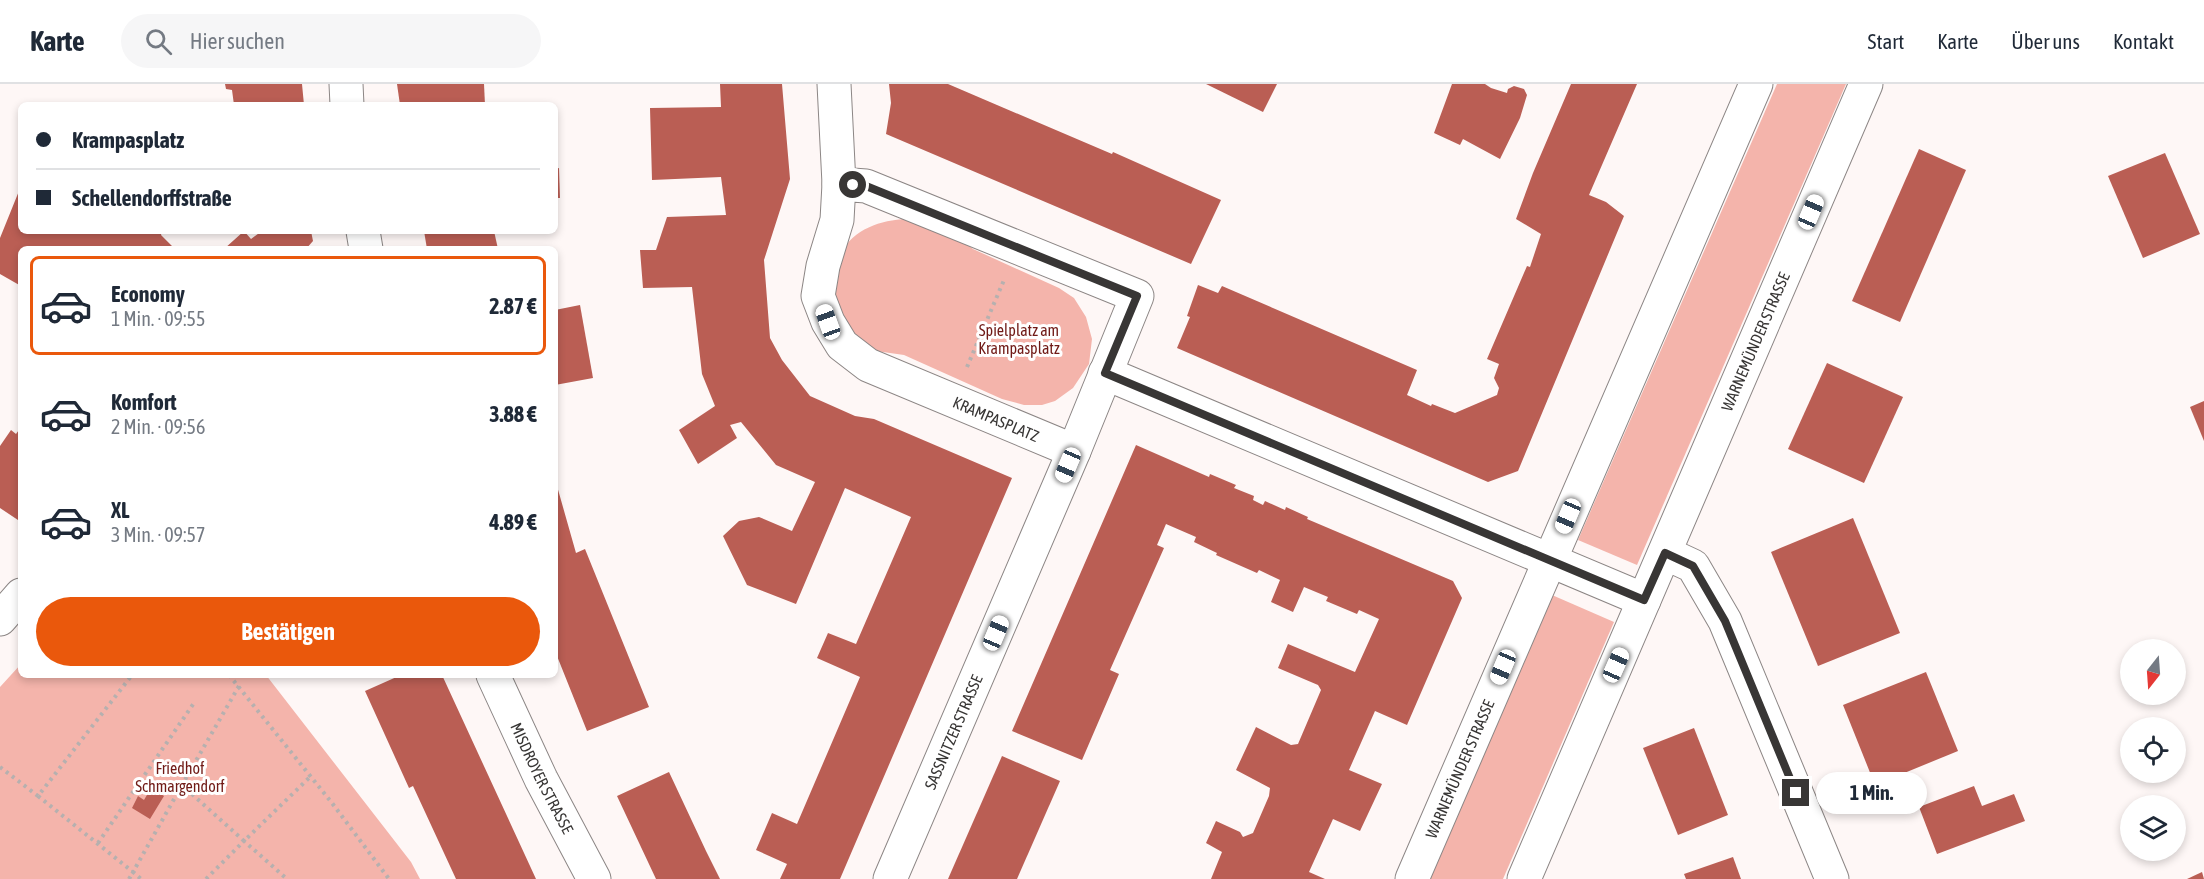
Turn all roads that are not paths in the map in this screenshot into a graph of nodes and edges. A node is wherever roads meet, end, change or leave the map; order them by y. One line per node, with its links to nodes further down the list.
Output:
1 (346, 84): 5 (street)
2 (834, 84): 6 (street, KRAMPASPLATZ)
3 (1756, 84): 10 (street, WARNEMÜNDER STRASSE)
4 (1866, 84): 9 (street, WARNEMÜNDER STRASSE)
5 (347, 102)
6 (839, 184): 7 (street); 8 (street, KRAMPASPLATZ)
7 (1105, 373): 8 (street); 10 (street)
8 (1074, 451): 16 (street, SASSNITZER STRASSE)
9 (1665, 553): 12 (street, WARNEMÜNDER STRASSE); 19 (street)
10 (1549, 560): 12 (street); 17 (street, WARNEMÜNDER STRASSE)
11 (18, 598): 13 (street)
12 (1644, 600): 18 (street, WARNEMÜNDER STRASSE)
13 (0, 619)
14 (494, 678): 15 (street, MISDROYER STRASSE)
15 (594, 879)
16 (890, 879)
17 (1412, 879)
18 (1524, 879)
19 (1832, 879)

